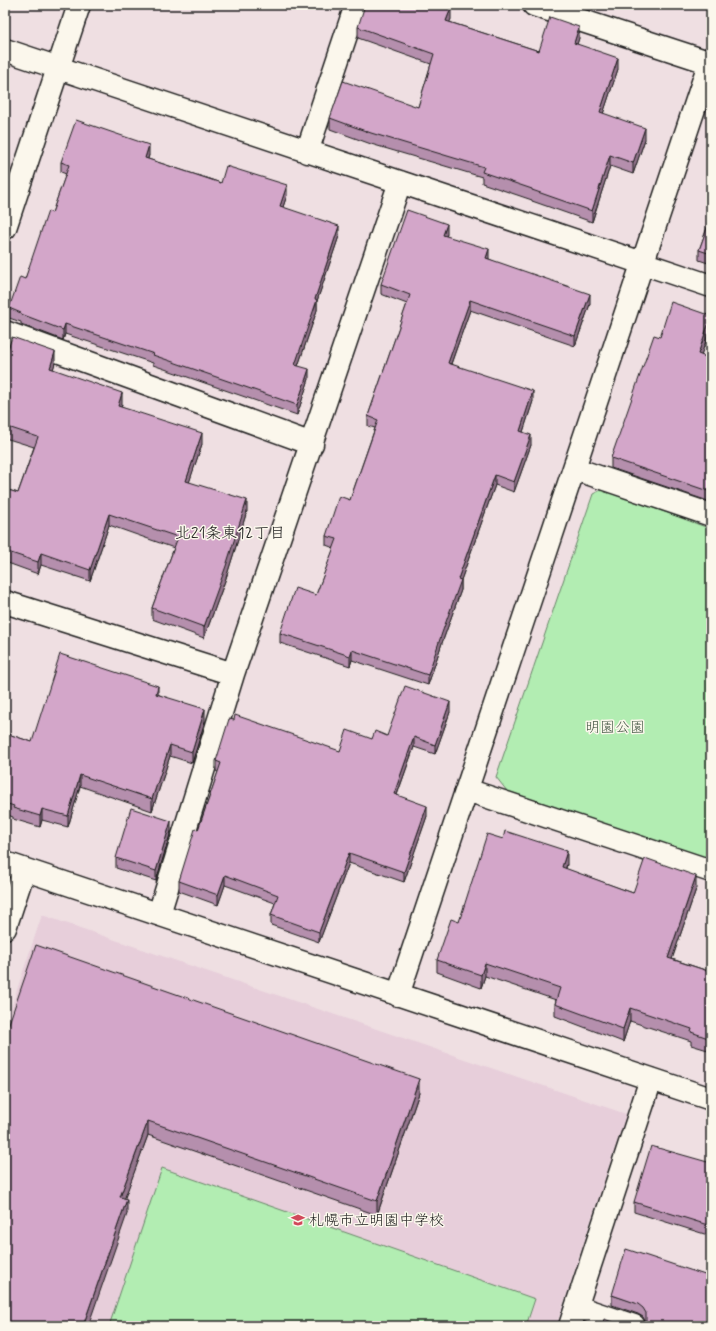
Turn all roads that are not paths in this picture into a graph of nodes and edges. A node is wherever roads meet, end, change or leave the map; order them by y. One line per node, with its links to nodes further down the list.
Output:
1 (79, 5): 6 (street)
2 (356, 5): 7 (street)
3 (534, 5): 5 (street)
4 (5, 50): 6 (street)
5 (711, 61): 10 (street)
6 (58, 68): 7 (street); 9 (street)
7 (307, 152): 8 (street)
8 (400, 182): 10 (street); 13 (street)
9 (5, 228)
10 (643, 263): 11 (street); 14 (street)
11 (711, 286)
12 (5, 332): 13 (street)
13 (312, 444): 17 (street)
14 (575, 469): 15 (street); 18 (street)
15 (711, 515)
16 (5, 602): 17 (street)
17 (233, 674): 21 (street)
18 (467, 790): 20 (street); 23 (street)
19 (15, 866): 21 (street); 22 (street)
20 (711, 871)
21 (159, 914): 23 (street)
22 (5, 928)
23 (398, 995): 24 (street)
24 (651, 1079): 25 (street); 26 (street)
25 (711, 1099)
26 (573, 1316): 27 (street)
27 (634, 1326)

